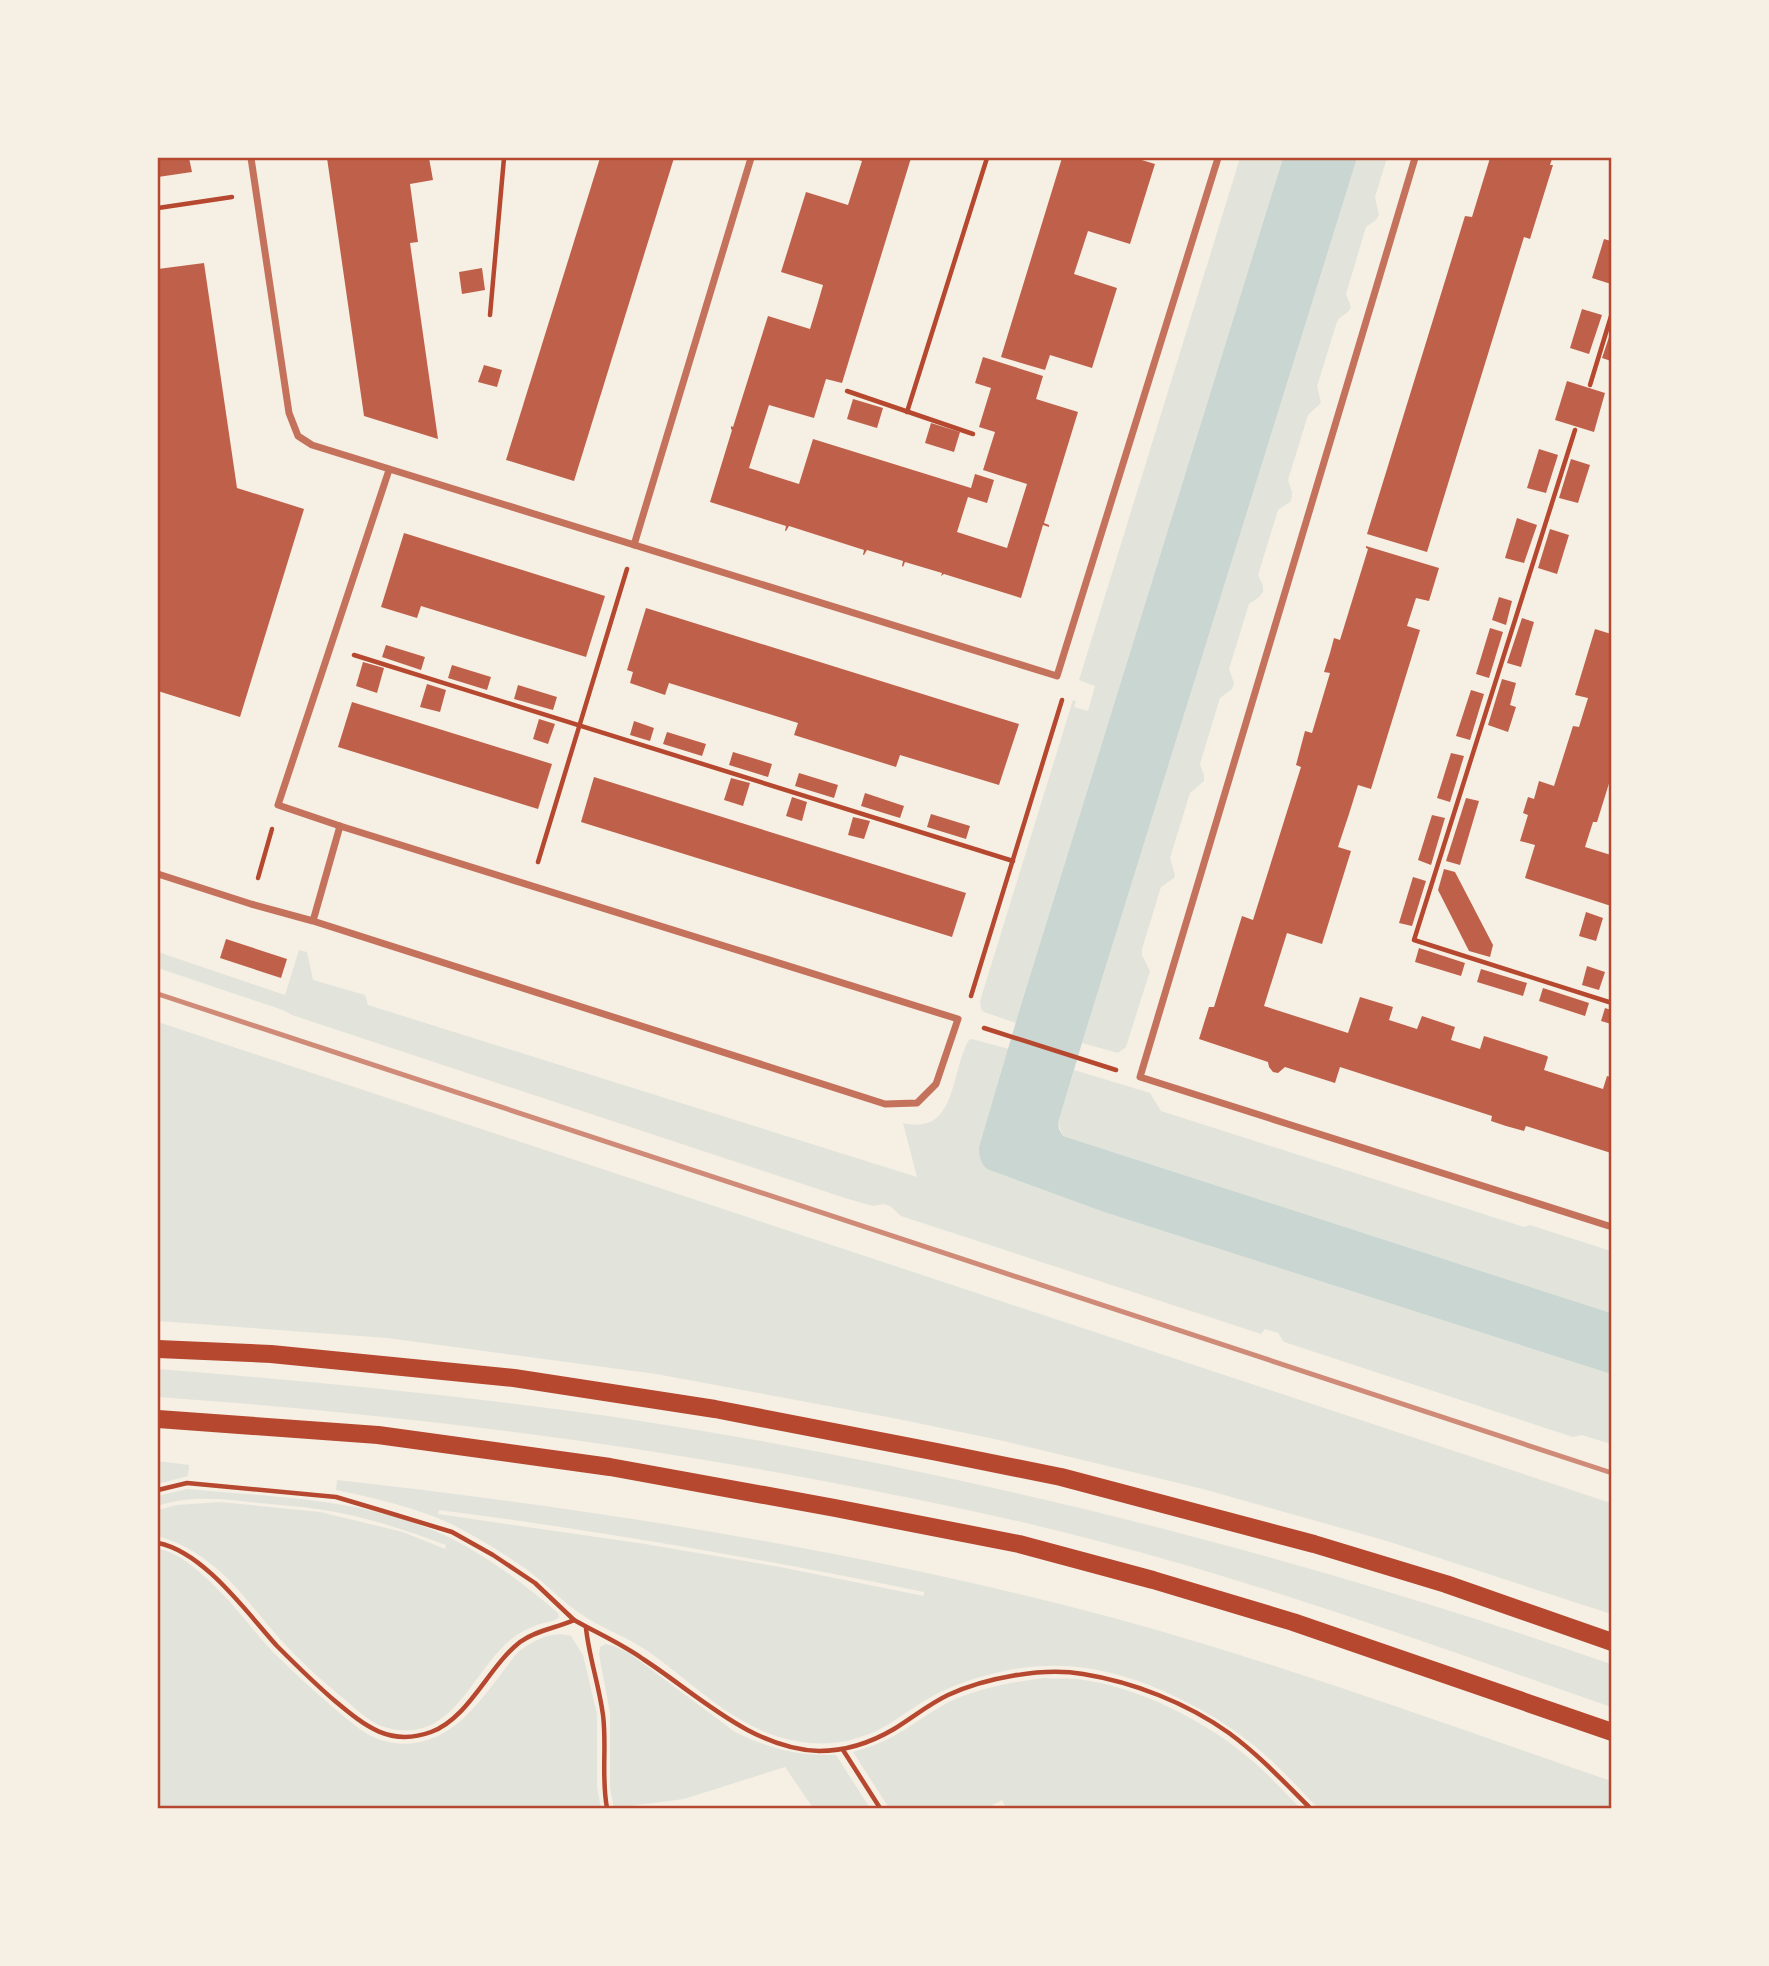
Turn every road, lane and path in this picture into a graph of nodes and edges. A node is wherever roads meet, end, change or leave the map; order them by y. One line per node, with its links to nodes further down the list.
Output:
1 (251, 158): 7 (street)
2 (504, 158): 10 (path)
3 (751, 158): 17 (street)
4 (987, 158): 13 (path)
5 (1218, 158): 19 (street)
6 (1415, 158): 31 (street)
7 (257, 193): 8 (path); 16 (street)
8 (158, 208)
9 (1612, 313): 11 (path)
10 (490, 315)
11 (1590, 385)
12 (847, 391): 13 (path)
13 (907, 412): 15 (path)
14 (1575, 430): 28 (path)
15 (973, 434)
16 (389, 470): 17 (street); 18 (street)
17 (634, 545): 19 (street); 20 (path)
18 (330, 648): 20 (path); 21 (street)
19 (1057, 676): 23 (path)
20 (580, 724): 23 (path); 25 (path)
21 (278, 804): 22 (street); 26 (path)
22 (340, 826): 25 (street); 27 (street)
23 (1013, 861): 29 (path)
24 (158, 874): 26 (street)
25 (531, 886): 29 (street)
26 (251, 904): 27 (street)
27 (313, 921): 29 (street)
28 (1612, 1003)
29 (958, 1019): 30 (path)
30 (1099, 1065)
31 (1612, 1227)
32 (158, 1349): 38 (main road)
33 (158, 1419): 39 (main road)
34 (158, 1490): 36 (path)
35 (158, 1543): 36 (path)
36 (574, 1620): 37 (path)
37 (586, 1627): 40 (path); 41 (path)
38 (1612, 1642)
39 (1612, 1732)
40 (843, 1750): 42 (path); 43 (path)
41 (607, 1808)
42 (880, 1808)
43 (1310, 1808)

